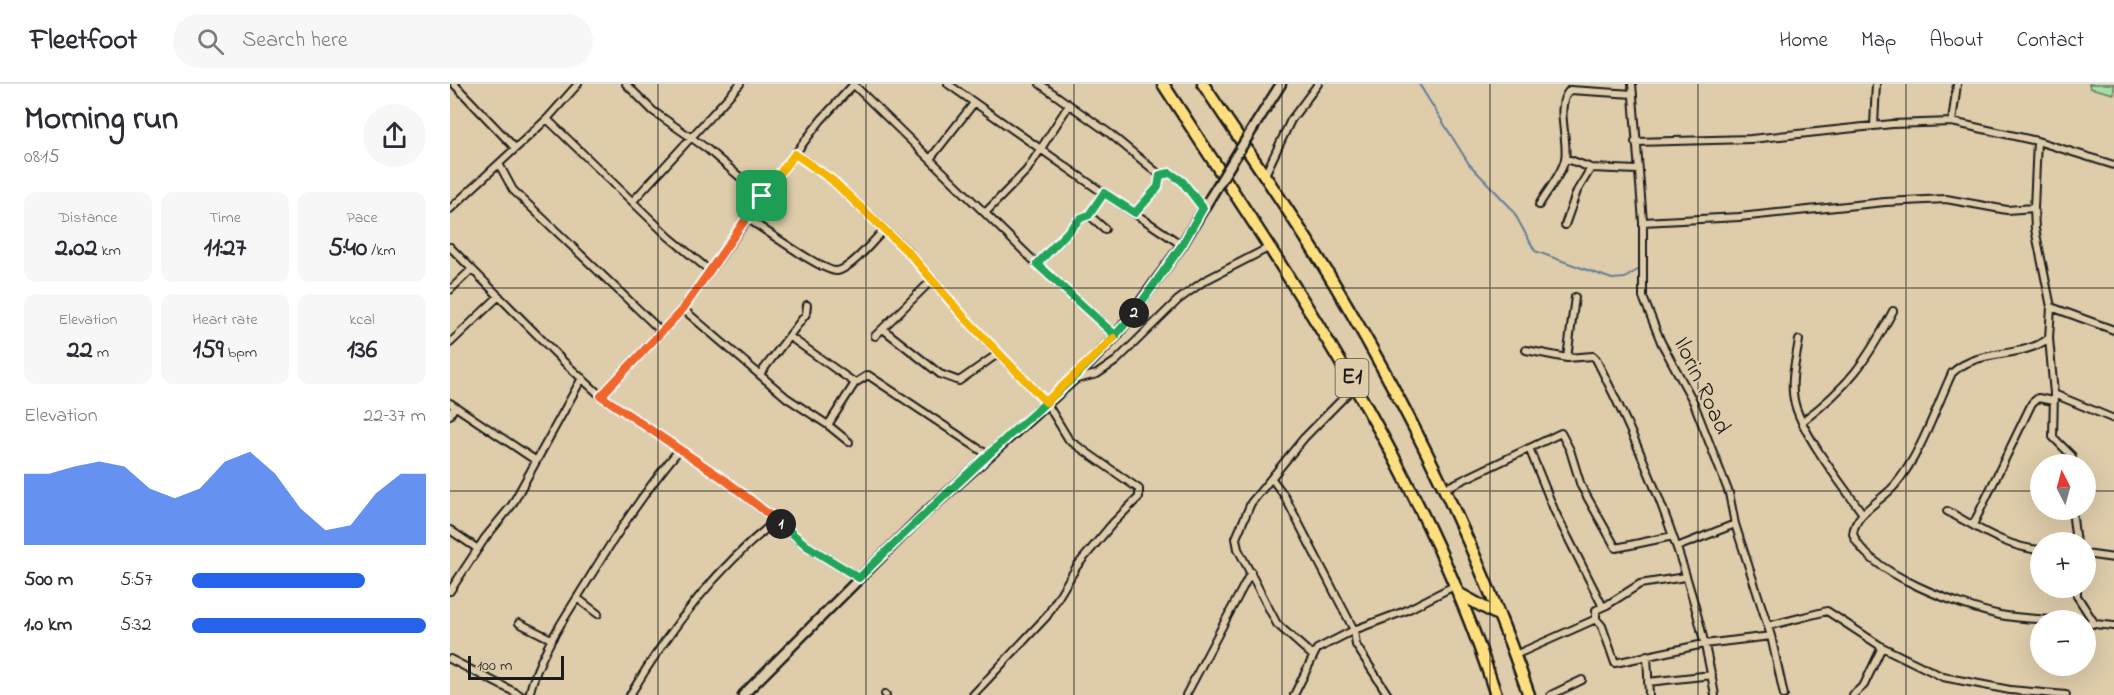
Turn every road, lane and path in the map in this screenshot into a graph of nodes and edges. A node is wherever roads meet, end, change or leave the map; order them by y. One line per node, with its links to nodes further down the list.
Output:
1 (454, 84): 25 (street)
2 (578, 84): 15 (street)
3 (626, 84): 22 (street)
4 (740, 84): 22 (street)
5 (854, 84): 27 (street); 29 (street)
6 (948, 84): 17 (street)
7 (1040, 84): 18 (street)
8 (1163, 84): 53 (highway, E1)
9 (1203, 84): 35 (highway, E1)
10 (1281, 84): 40 (main road, bridge)
11 (1318, 84): 35 (street)
12 (1632, 84): 16 (street, Ilorin Road)
13 (1876, 84): 21 (street)
14 (1957, 84): 20 (street)
15 (569, 87): 19 (street)
16 (1633, 94): 24 (street, Ilorin Road); 28 (street)
17 (974, 103): 26 (street); 29 (street)
18 (1069, 105): 26 (street); 34 (street)
19 (547, 118): 25 (street); 38 (street)
20 (1952, 122): 21 (street); 23 (street)
21 (1874, 126): 24 (street)
22 (690, 138): 37 (street); 38 (street)
23 (2037, 141): 31 (street); 41 (street)
24 (1635, 142): 33 (street, Ilorin Road)
25 (515, 148): 30 (street)
26 (1040, 150): 36 (street); 43 (street)
27 (795, 154): 37 (street); 50 (street)
28 (1565, 158): 32 (street); 39 (street)
29 (930, 159): 43 (street)
30 (499, 164): 42 (street); 67 (street)
31 (2114, 165)
32 (1591, 168): 33 (street); 48 (street)
33 (1638, 170): 47 (street, Ilorin Road)
34 (1160, 175): 40 (street); 44 (street)
35 (1264, 177): 98 (highway, E1)
36 (1106, 195): 44 (street); 45 (street)
37 (762, 196): 46 (street)
38 (633, 201): 56 (street)
39 (1539, 205)
40 (1203, 208): 51 (main road)
41 (2034, 208): 47 (street); 62 (street)
42 (450, 209)
43 (986, 212): 54 (street)
44 (1135, 213): 51 (street)
45 (1089, 215): 49 (street); 54 (street)
46 (748, 219): 50 (street); 56 (street)
47 (1643, 222): 102 (street, Ilorin Road)
48 (1565, 225)
49 (1105, 229)
50 (884, 231): 57 (street)
51 (1182, 245): 69 (main road)
52 (450, 247): 55 (street)
53 (1270, 247): 80 (street); 82 (highway, E1)
54 (1037, 264): 69 (street)
55 (472, 268): 58 (street); 59 (street)
56 (711, 271): 63 (street)
57 (932, 280): 65 (street); 76 (street)
58 (450, 290)
59 (499, 296): 73 (street); 79 (street)
60 (1575, 297): 77 (street)
61 (807, 305): 70 (street)
62 (2051, 307): 66 (street); 71 (street)
63 (683, 309): 67 (street); 78 (street)
64 (1893, 311): 89 (street)
65 (883, 329): 68 (street); 76 (street)
66 (2114, 330)
67 (662, 332): 83 (street)
68 (875, 336)
69 (1116, 336): 80 (main road)
70 (790, 337): 78 (street); 81 (street)
71 (2049, 338): 84 (street); 100 (street)
72 (1799, 340): 89 (street)
73 (450, 344): 74 (street)
74 (450, 349)
75 (1526, 351): 77 (street)
76 (999, 353): 85 (street)
77 (1567, 358): 105 (street)
78 (759, 374): 90 (street)
79 (582, 378): 83 (street); 96 (street)
80 (1072, 380): 85 (main road)
81 (855, 383): 90 (street); 95 (street)
82 (1356, 385): 97 (street); 114 (highway, E1)
83 (601, 396): 93 (street)
84 (2054, 397): 88 (street); 94 (street); 103 (street)
85 (1046, 402): 95 (main road); 143 (street)
86 (452, 404): 87 (street); 96 (street)
87 (450, 415)
88 (2114, 419)
89 (1803, 421): 100 (street)
90 (828, 425): 91 (street)
91 (849, 442)
92 (1529, 448): 98 (street); 105 (street); 117 (street)
93 (679, 450): 101 (street); 116 (street)
94 (2070, 454)
95 (988, 455): 113 (main road)
96 (535, 460): 107 (street)
97 (1272, 479): 111 (street); 126 (street)
98 (1446, 488): 119 (highway, E1)
99 (1947, 511): 103 (street)
100 (1863, 514): 120 (street)
101 (777, 520): 113 (street); 141 (street)
102 (1735, 524): 106 (street); 124 (street, Ilorin Road)
103 (1973, 525): 108 (street)
104 (450, 530): 107 (street)
105 (1673, 536): 106 (street)
106 (1677, 547): 112 (street)
107 (478, 549): 115 (street)
108 (2030, 549)
109 (2096, 556): 110 (street)
110 (2114, 558)
111 (1251, 572): 131 (street); 144 (street)
112 (1685, 577): 117 (street); 129 (street)
113 (859, 578): 142 (main road)
114 (1456, 589): 119 (highway); 126 (street); 147 (highway, E1)
115 (450, 591)
116 (577, 598): 118 (street); 128 (street)
117 (1602, 605): 121 (street)
118 (598, 614)
119 (1498, 615): 132 (highway, E1)
120 (2030, 617)
121 (1596, 619): 132 (street); 133 (street)
122 (519, 623): 128 (street)
123 (2096, 624): 125 (street)
124 (1768, 626): 127 (street, Ilorin Road); 130 (street)
125 (2114, 626)
126 (1354, 630): 131 (street); 146 (street)
127 (1771, 636): 129 (street); 152 (street, Ilorin Road)
128 (551, 639): 140 (street)
129 (1704, 644): 133 (street); 135 (street)
130 (1882, 647): 138 (street); 153 (street)
131 (1312, 655): 145 (street)
132 (1515, 655): 148 (highway, E1)
133 (1647, 655): 137 (street)
134 (450, 659): 139 (street)
135 (1712, 675): 137 (street); 151 (street)
136 (1581, 680): 149 (street)
137 (1648, 682): 150 (street)
138 (2010, 693): 154 (street)
139 (520, 695)
140 (530, 695)
141 (630, 695)
142 (743, 695)
143 (973, 695)
144 (1186, 695)
145 (1294, 695)
146 (1388, 695)
147 (1496, 695)
148 (1529, 695)
149 (1551, 695)
150 (1649, 695)
151 (1715, 695)
152 (1784, 695)
153 (1853, 695)
154 (2066, 695)

